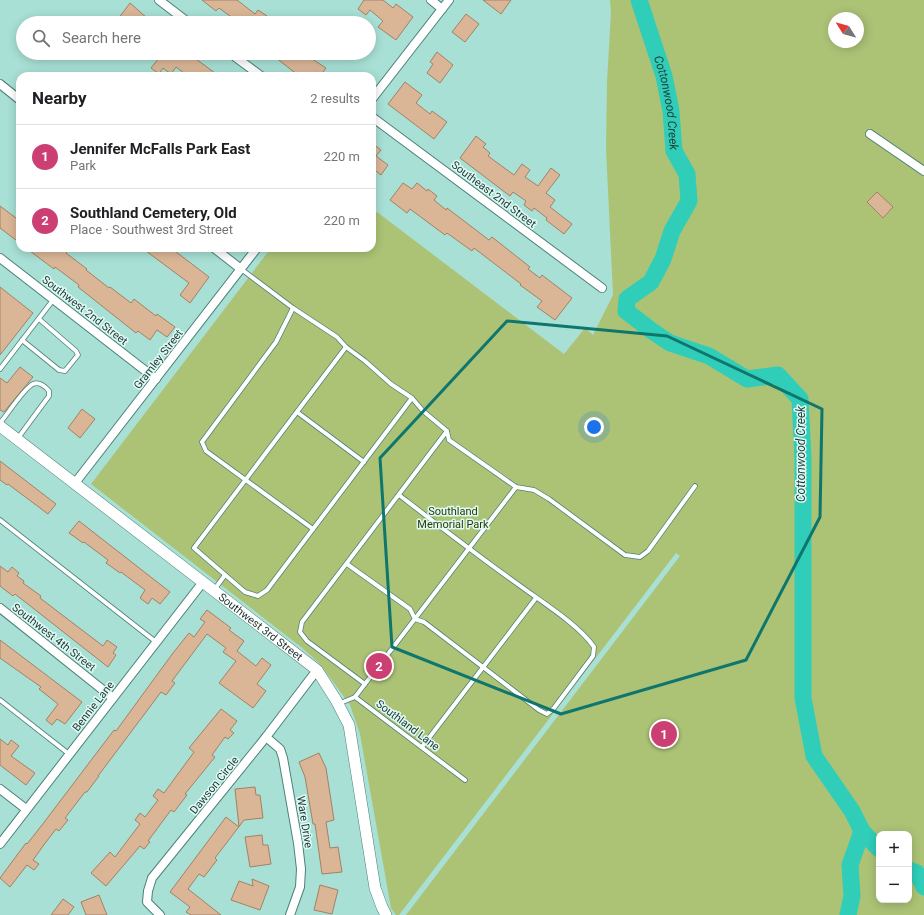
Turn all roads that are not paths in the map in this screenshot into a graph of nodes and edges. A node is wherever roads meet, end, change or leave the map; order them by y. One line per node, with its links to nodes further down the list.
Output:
1 (158, 0): 5 (street)
2 (431, 0): 4 (street)
3 (449, 0): 4 (street)
4 (442, 9): 9 (street)
5 (180, 16)
6 (240, 60): 7 (street)
7 (256, 72)
8 (0, 84): 10 (street)
9 (376, 94)
10 (16, 97)
11 (376, 120): 18 (street, Southeast 2nd Street)
12 (870, 134): 13 (street)
13 (924, 171)
14 (219, 252): 17 (street)
15 (254, 252): 17 (street, Gramley Street)
16 (0, 258): 19 (street, Southwest 2nd Street)
17 (241, 269): 20 (lane); 25 (street, Gramley Street)
18 (602, 288)
19 (53, 300): 21 (lane); 25 (street, Southwest 2nd Street)
20 (294, 308): 23 (lane); 32 (lane)
21 (39, 319): 22 (lane); 22 (lane)
22 (22, 340): 24 (lane)
23 (346, 347): 26 (lane); 27 (lane)
24 (0, 369)
25 (156, 379): 33 (street, Gramley Street)
26 (412, 398): 29 (lane); 31 (lane)
27 (297, 412): 31 (lane); 32 (lane)
28 (0, 424): 30 (street, Southwest 3rd Street); 30 (lane)
29 (447, 431): 35 (lane); 36 (lane)
30 (17, 439): 33 (street, Southwest 3rd Street)
31 (364, 462): 38 (lane)
32 (246, 480): 38 (lane); 41 (lane)
33 (75, 483): 42 (street, Southwest 3rd Street)
34 (695, 486): 35 (lane)
35 (516, 487): 39 (lane)
36 (399, 495): 39 (lane); 40 (lane)
37 (0, 520): 47 (lane)
38 (313, 529): 41 (lane)
39 (468, 548): 44 (lane); 46 (lane)
40 (347, 564): 46 (lane); 50 (lane)
41 (225, 575): 43 (lane)
42 (203, 582): 43 (street, Southwest 3rd Street); 47 (street, Bennie Lane)
43 (214, 590): 49 (street, Southwest 3rd Street)
44 (536, 598): 48 (lane); 48 (lane)
45 (0, 608): 52 (street, Southwest 4th Street)
46 (414, 619): 48 (lane); 50 (lane)
47 (156, 642): 52 (street, Bennie Lane)
48 (483, 667): 56 (lane)
49 (317, 670): 54 (street, Southwest 3rd Street); 55 (street, Dawson Circle)
50 (365, 684): 51 (lane)
51 (355, 697): 54 (lane); 56 (lane, Southland Lane)
52 (113, 698): 57 (street, Bennie Lane)
53 (0, 700): 57 (lane)
54 (338, 704): 64 (street, Southwest 3rd Street)
55 (266, 737): 62 (street, Dawson Circle); 63 (street, Ware Drive)
56 (422, 747): 58 (lane, Southland Lane)
57 (69, 754): 60 (street, Bennie Lane)
58 (465, 780)
59 (0, 789): 60 (street)
60 (26, 809): 61 (street, Bennie Lane)
61 (0, 844)
62 (160, 915)
63 (290, 915)
64 (386, 915)

